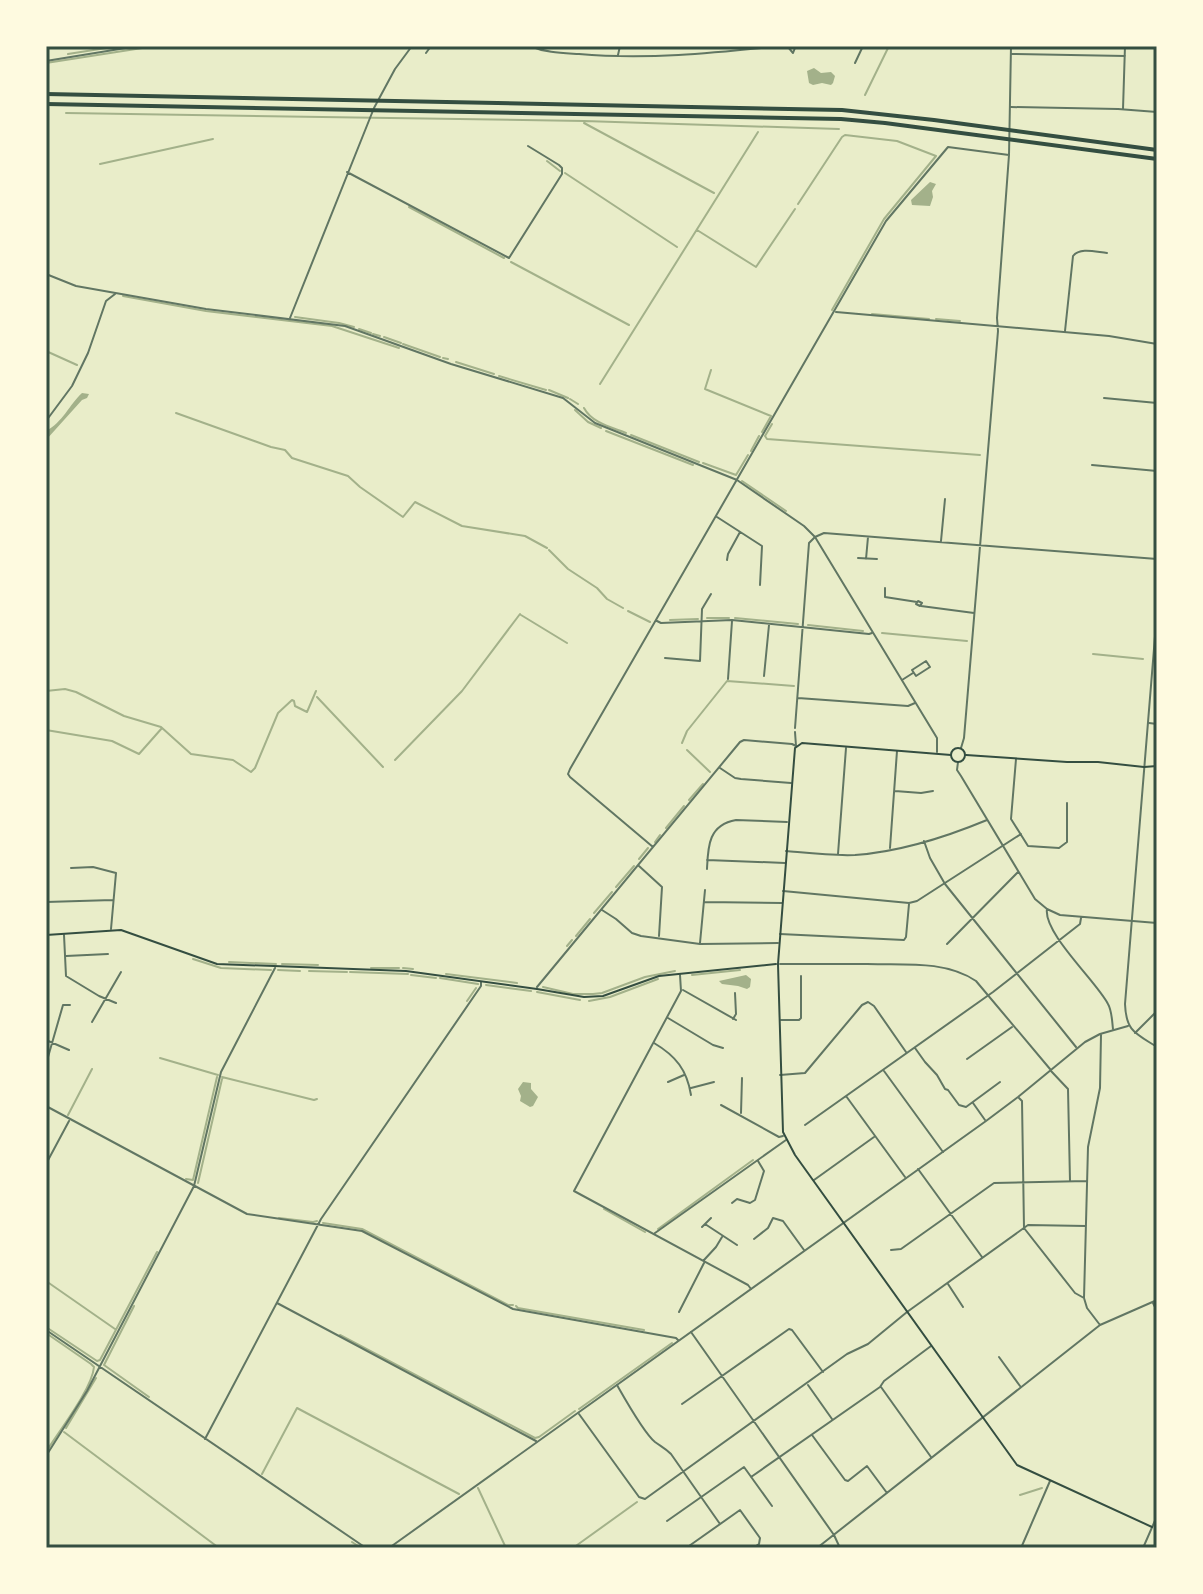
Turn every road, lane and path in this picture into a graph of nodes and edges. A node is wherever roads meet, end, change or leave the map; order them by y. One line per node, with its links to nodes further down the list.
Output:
1 (138, 46): 18 (street)
2 (412, 46): 29 (street)
3 (431, 46): 13 (street)
4 (530, 46): 16 (street)
5 (620, 46): 16 (street)
6 (707, 46): 14 (street)
7 (784, 46): 12 (street); 14 (street)
8 (806, 46): 12 (street)
9 (863, 46): 19 (street)
10 (1011, 46): 15 (street)
11 (1125, 46): 17 (street)
12 (795, 47)
13 (426, 53)
14 (706, 54): 16 (street)
15 (1011, 54): 17 (street); 22 (street)
16 (617, 56)
17 (1125, 56): 23 (street)
18 (46, 61)
19 (855, 63)
20 (46, 94): 26 (highway)
21 (46, 104): 28 (highway)
22 (1010, 107): 23 (street); 27 (street)
23 (1123, 110): 24 (street)
24 (1157, 112)
25 (528, 146): 29 (street)
26 (1157, 150)
27 (1009, 155): 33 (street); 35 (street)
28 (1157, 159)
29 (347, 172): 34 (street)
30 (1107, 253): 36 (street)
31 (46, 274): 32 (street)
32 (116, 293): 34 (street); 40 (street)
33 (834, 312): 35 (street); 43 (street)
34 (290, 319): 43 (street)
35 (997, 326): 36 (street); 50 (street)
36 (1065, 332): 37 (street)
37 (1157, 344)
38 (1104, 398): 39 (street)
39 (1157, 403)
40 (46, 421)
41 (1092, 465): 42 (street)
42 (1157, 471)
43 (737, 480): 45 (street); 47 (street)
44 (945, 499): 49 (street)
45 (716, 516): 46 (street); 62 (street)
46 (741, 531): 55 (street); 56 (street)
47 (815, 537): 48 (street); 66 (street); 67 (street)
48 (868, 537): 49 (street); 52 (street)
49 (941, 543): 50 (street)
50 (981, 545): 54 (street); 60 (street)
51 (858, 558): 52 (street)
52 (866, 559): 53 (street)
53 (877, 559)
54 (1157, 559)
55 (727, 560)
56 (760, 585)
57 (885, 588): 60 (street)
58 (711, 594): 63 (street)
59 (1157, 612): 65 (street)
60 (974, 613): 79 (street)
61 (732, 620): 63 (street); 64 (street); 71 (street)
62 (656, 621): 63 (street); 98 (street)
63 (703, 621): 68 (street)
64 (769, 624): 66 (street); 70 (street)
65 (1157, 624): 75 (street)
66 (803, 628): 67 (street); 73 (street)
67 (872, 633): 72 (street)
68 (665, 658)
69 (914, 673): 72 (street)
70 (764, 676)
71 (728, 679)
72 (902, 680): 74 (street)
73 (798, 698): 74 (street); 77 (street)
74 (916, 702): 81 (street)
75 (1148, 723): 76 (street); 88 (street)
76 (1157, 724)
77 (796, 746): 78 (main road); 87 (street); 89 (main road)
78 (846, 746): 80 (main road); 101 (street)
79 (961, 748): 82 (main road); 83 (main road)
80 (897, 750): 81 (main road); 90 (street)
81 (937, 753): 82 (main road)
82 (951, 755): 85 (main road)
83 (966, 755): 84 (main road); 85 (main road)
84 (1016, 758): 88 (main road); 95 (street)
85 (958, 762): 93 (street)
86 (1157, 766): 88 (main road)
87 (719, 767): 89 (street); 98 (street)
88 (1144, 767): 120 (street)
89 (791, 783): 94 (main road)
90 (894, 791): 91 (street); 99 (street)
91 (933, 791)
92 (1067, 803): 95 (street)
93 (987, 820): 96 (street); 97 (street)
94 (788, 823): 100 (main road); 102 (street)
95 (1021, 834): 97 (street)
96 (924, 841): 99 (street); 108 (street)
97 (1003, 846): 107 (street); 108 (street)
98 (653, 847): 104 (street)
99 (890, 849): 101 (street)
100 (786, 851): 101 (street); 103 (main road)
101 (838, 855)
102 (707, 860): 103 (street); 106 (street)
103 (785, 863): 110 (main road)
104 (638, 865): 116 (street); 126 (street)
105 (71, 868): 111 (street)
106 (707, 869)
107 (1019, 872): 117 (street); 118 (street)
108 (945, 884): 115 (street); 118 (street)
109 (705, 890): 113 (street)
110 (783, 891): 114 (main road); 115 (street)
111 (113, 900): 112 (street); 122 (street)
112 (46, 902)
113 (704, 902): 114 (street); 129 (street)
114 (782, 903): 124 (main road)
115 (909, 903): 124 (street)
116 (601, 909): 126 (street); 140 (street)
117 (1047, 909): 119 (street); 127 (street)
118 (973, 918): 130 (street); 137 (street)
119 (1081, 918): 120 (street); 127 (street)
120 (1131, 921): 121 (street); 152 (street)
121 (1157, 923)
122 (111, 930): 123 (main road); 134 (main road)
123 (64, 934): 125 (main road); 132 (street)
124 (780, 934): 128 (main road)
125 (46, 935)
126 (658, 939): 129 (street)
127 (1060, 940): 137 (street); 153 (street)
128 (779, 943): 129 (street); 133 (main road)
129 (700, 944)
130 (947, 944)
131 (108, 954): 132 (street)
132 (64, 957): 144 (street)
133 (778, 964): 136 (main road); 143 (street); 149 (main road)
134 (275, 967): 139 (main road); 197 (street)
135 (121, 972): 144 (street)
136 (680, 974): 140 (main road); 141 (street)
137 (1017, 974): 143 (street); 162 (street)
138 (801, 976): 149 (street)
139 (482, 981): 140 (main road); 202 (street)
140 (537, 989)
141 (682, 990): 142 (street); 148 (street)
142 (735, 993)
143 (988, 995): 151 (street); 159 (street)
144 (106, 999): 145 (street); 150 (street)
145 (116, 1003)
146 (70, 1005): 157 (street)
147 (1157, 1011): 154 (street)
148 (667, 1017): 158 (street); 161 (street)
149 (779, 1020): 170 (main road)
150 (92, 1022)
151 (1013, 1026): 165 (street); 168 (street)
152 (1128, 1026): 153 (street); 154 (street)
153 (1113, 1030): 155 (street)
154 (1135, 1033): 160 (street)
155 (1100, 1034): 162 (street); 195 (street)
156 (46, 1040): 157 (street)
157 (53, 1042): 163 (street); 166 (street)
158 (653, 1043): 169 (street); 205 (street)
159 (914, 1047): 164 (street); 179 (street)
160 (1157, 1047)
161 (723, 1048)
162 (1076, 1048): 168 (street)
163 (69, 1050)
164 (906, 1053): 167 (street); 170 (street)
165 (967, 1059)
166 (46, 1064)
167 (883, 1070): 177 (street); 188 (street)
168 (1050, 1070): 178 (street); 194 (street)
169 (686, 1074): 172 (street); 175 (street)
170 (780, 1075): 187 (main road)
171 (742, 1078): 182 (street)
172 (668, 1082)
173 (714, 1082): 175 (street)
174 (1000, 1082): 179 (street)
175 (690, 1089): 176 (street)
176 (691, 1095)
177 (846, 1096): 185 (street); 186 (street)
178 (1018, 1097): 184 (street); 196 (street)
179 (972, 1102): 184 (street)
180 (721, 1105): 182 (street)
181 (46, 1106): 183 (street)
182 (740, 1115): 187 (street)
183 (70, 1120): 190 (street); 197 (street)
184 (986, 1121): 188 (street)
185 (805, 1125)
186 (875, 1136): 192 (street); 193 (street)
187 (785, 1138): 189 (street); 193 (main road)
188 (943, 1152): 191 (street)
189 (757, 1160): 198 (street); 205 (street)
190 (46, 1164)
191 (918, 1169): 192 (street); 199 (street)
192 (906, 1178): 201 (street)
193 (813, 1181): 201 (main road)
194 (1070, 1181): 195 (street); 196 (street)
195 (1087, 1181): 203 (street)
196 (1023, 1182): 199 (street); 204 (street)
197 (194, 1186): 202 (street); 229 (street)
198 (732, 1203)
199 (951, 1214): 209 (street); 211 (street)
200 (711, 1218): 206 (street)
201 (843, 1223): 210 (street); 222 (main road)
202 (318, 1225): 217 (street); 226 (street)
203 (1086, 1226): 204 (street); 215 (street)
204 (1024, 1228): 211 (street); 215 (street)
205 (655, 1234): 212 (street)
206 (723, 1235): 208 (street); 212 (street)
207 (754, 1239): 210 (street)
208 (737, 1245)
209 (891, 1250)
210 (805, 1251): 214 (street)
211 (982, 1258): 213 (street)
212 (704, 1261): 214 (street); 221 (street)
213 (947, 1283): 219 (street); 222 (street)
214 (751, 1289): 225 (street)
215 (1084, 1298): 223 (street)
216 (1157, 1300): 218 (street)
217 (276, 1302): 242 (street); 243 (street)
218 (1152, 1302): 220 (street); 223 (street)
219 (963, 1307)
220 (1157, 1311)
221 (679, 1312)
222 (907, 1312): 227 (main road); 230 (street)
223 (1100, 1325): 235 (street)
224 (46, 1330): 229 (street)
225 (691, 1332): 226 (street); 231 (street)
226 (679, 1341): 233 (street)
227 (931, 1345): 234 (street); 238 (main road)
228 (999, 1357): 235 (street)
229 (99, 1367): 242 (street); 244 (street)
230 (823, 1372): 231 (street); 232 (street)
231 (722, 1376): 236 (street); 240 (street)
232 (807, 1384): 239 (street); 240 (street)
233 (617, 1385): 237 (street); 247 (street)
234 (880, 1387): 239 (street); 246 (street)
235 (1021, 1387): 238 (street)
236 (682, 1404)
237 (579, 1413): 243 (street); 247 (street)
238 (982, 1417): 246 (street); 249 (main road)
239 (833, 1420): 241 (street)
240 (754, 1421): 245 (street); 247 (street)
241 (811, 1434): 245 (street); 250 (street)
242 (205, 1439): 260 (street)
243 (537, 1442): 261 (street)
244 (46, 1456)
245 (779, 1457): 248 (street); 258 (street)
246 (932, 1457): 250 (street)
247 (683, 1472): 251 (street)
248 (751, 1477): 251 (street); 252 (street)
249 (1050, 1481): 256 (main road); 265 (street)
250 (887, 1493): 258 (street)
251 (701, 1498): 254 (street); 255 (street)
252 (772, 1506)
253 (1157, 1516): 256 (street)
254 (667, 1521)
255 (720, 1524): 259 (street); 262 (street)
256 (1152, 1527): 257 (street); 266 (street)
257 (1157, 1529)
258 (834, 1535): 263 (street); 264 (street)
259 (689, 1546)
260 (366, 1548)
261 (389, 1548)
262 (753, 1548)
263 (817, 1548)
264 (840, 1548)
265 (1021, 1548)
266 (1143, 1548)

